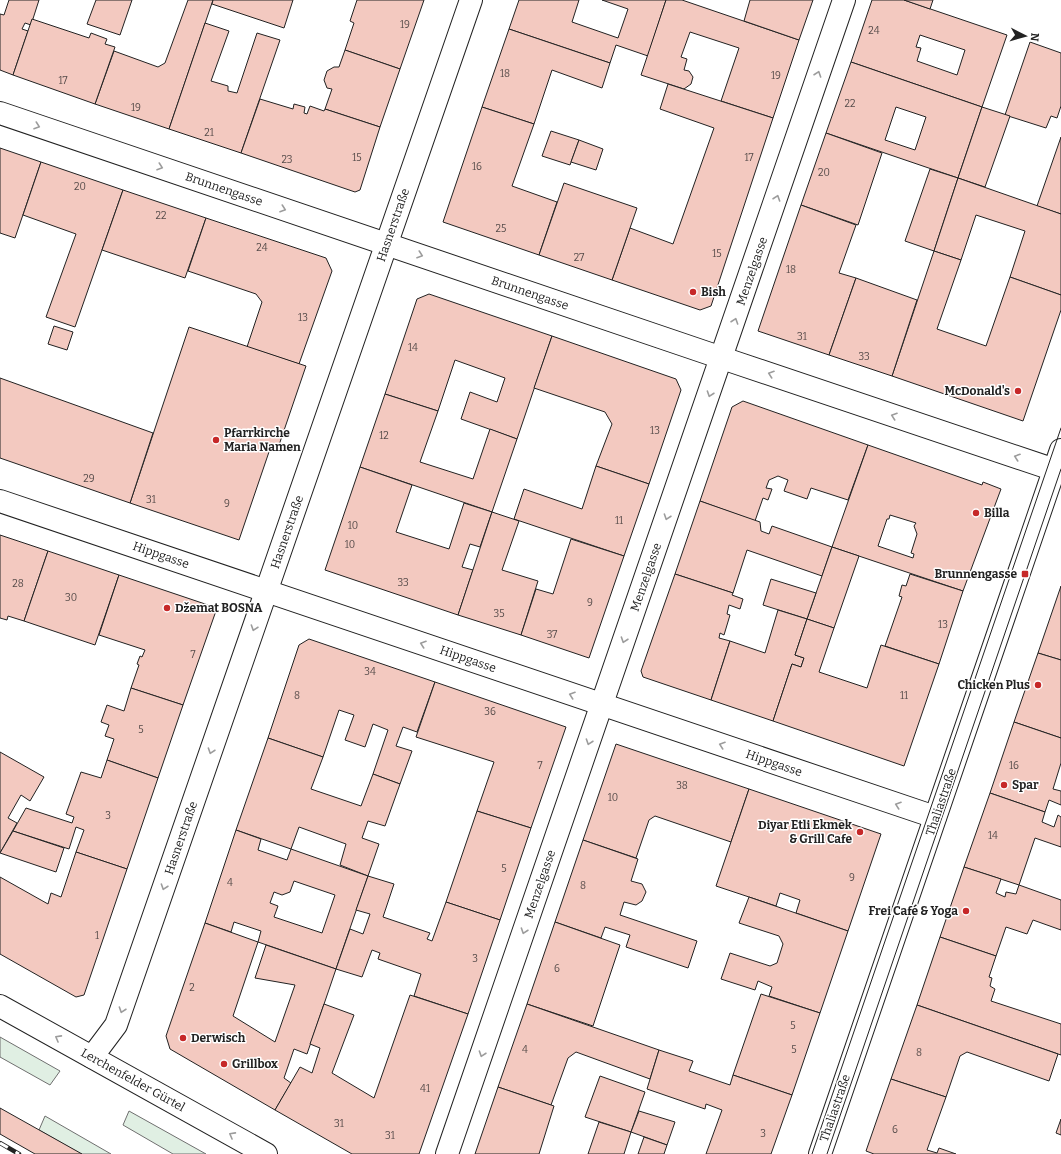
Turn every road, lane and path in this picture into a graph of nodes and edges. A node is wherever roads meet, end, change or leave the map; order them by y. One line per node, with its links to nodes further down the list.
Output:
1 (471, 0): 4 (street, Hasnerstraße)
2 (844, 0): 5 (street, Menzelgasse, one-way to 2)
3 (0, 113): 4 (street, Brunnengasse, one-way to 4)
4 (386, 244): 5 (street, Brunnengasse, one-way to 5); 9 (street, Hasnerstraße)
5 (722, 358): 7 (street, Brunnengasse, one-way to 5); 10 (street, Menzelgasse, one-way to 10)
6 (1061, 450): 7 (street, Thaliastraße)
7 (1057, 471): 11 (street, Thaliastraße)
8 (0, 501): 9 (street, Hippgasse)
9 (266, 591): 10 (street, Hippgasse, one-way to 9); 13 (street, Hasnerstraße, one-way to 13)
10 (602, 705): 11 (street, Hippgasse, one-way to 10); 15 (street, Menzelgasse, one-way to 15)
11 (935, 817): 16 (street, Thaliastraße)
12 (0, 1006): 13 (street, Lerchenfelder Gürtel, one-way to 12)
13 (92, 1057): 14 (street, Lerchenfelder Gürtel, one-way to 13)
14 (266, 1154)
15 (447, 1154)
16 (820, 1154)

